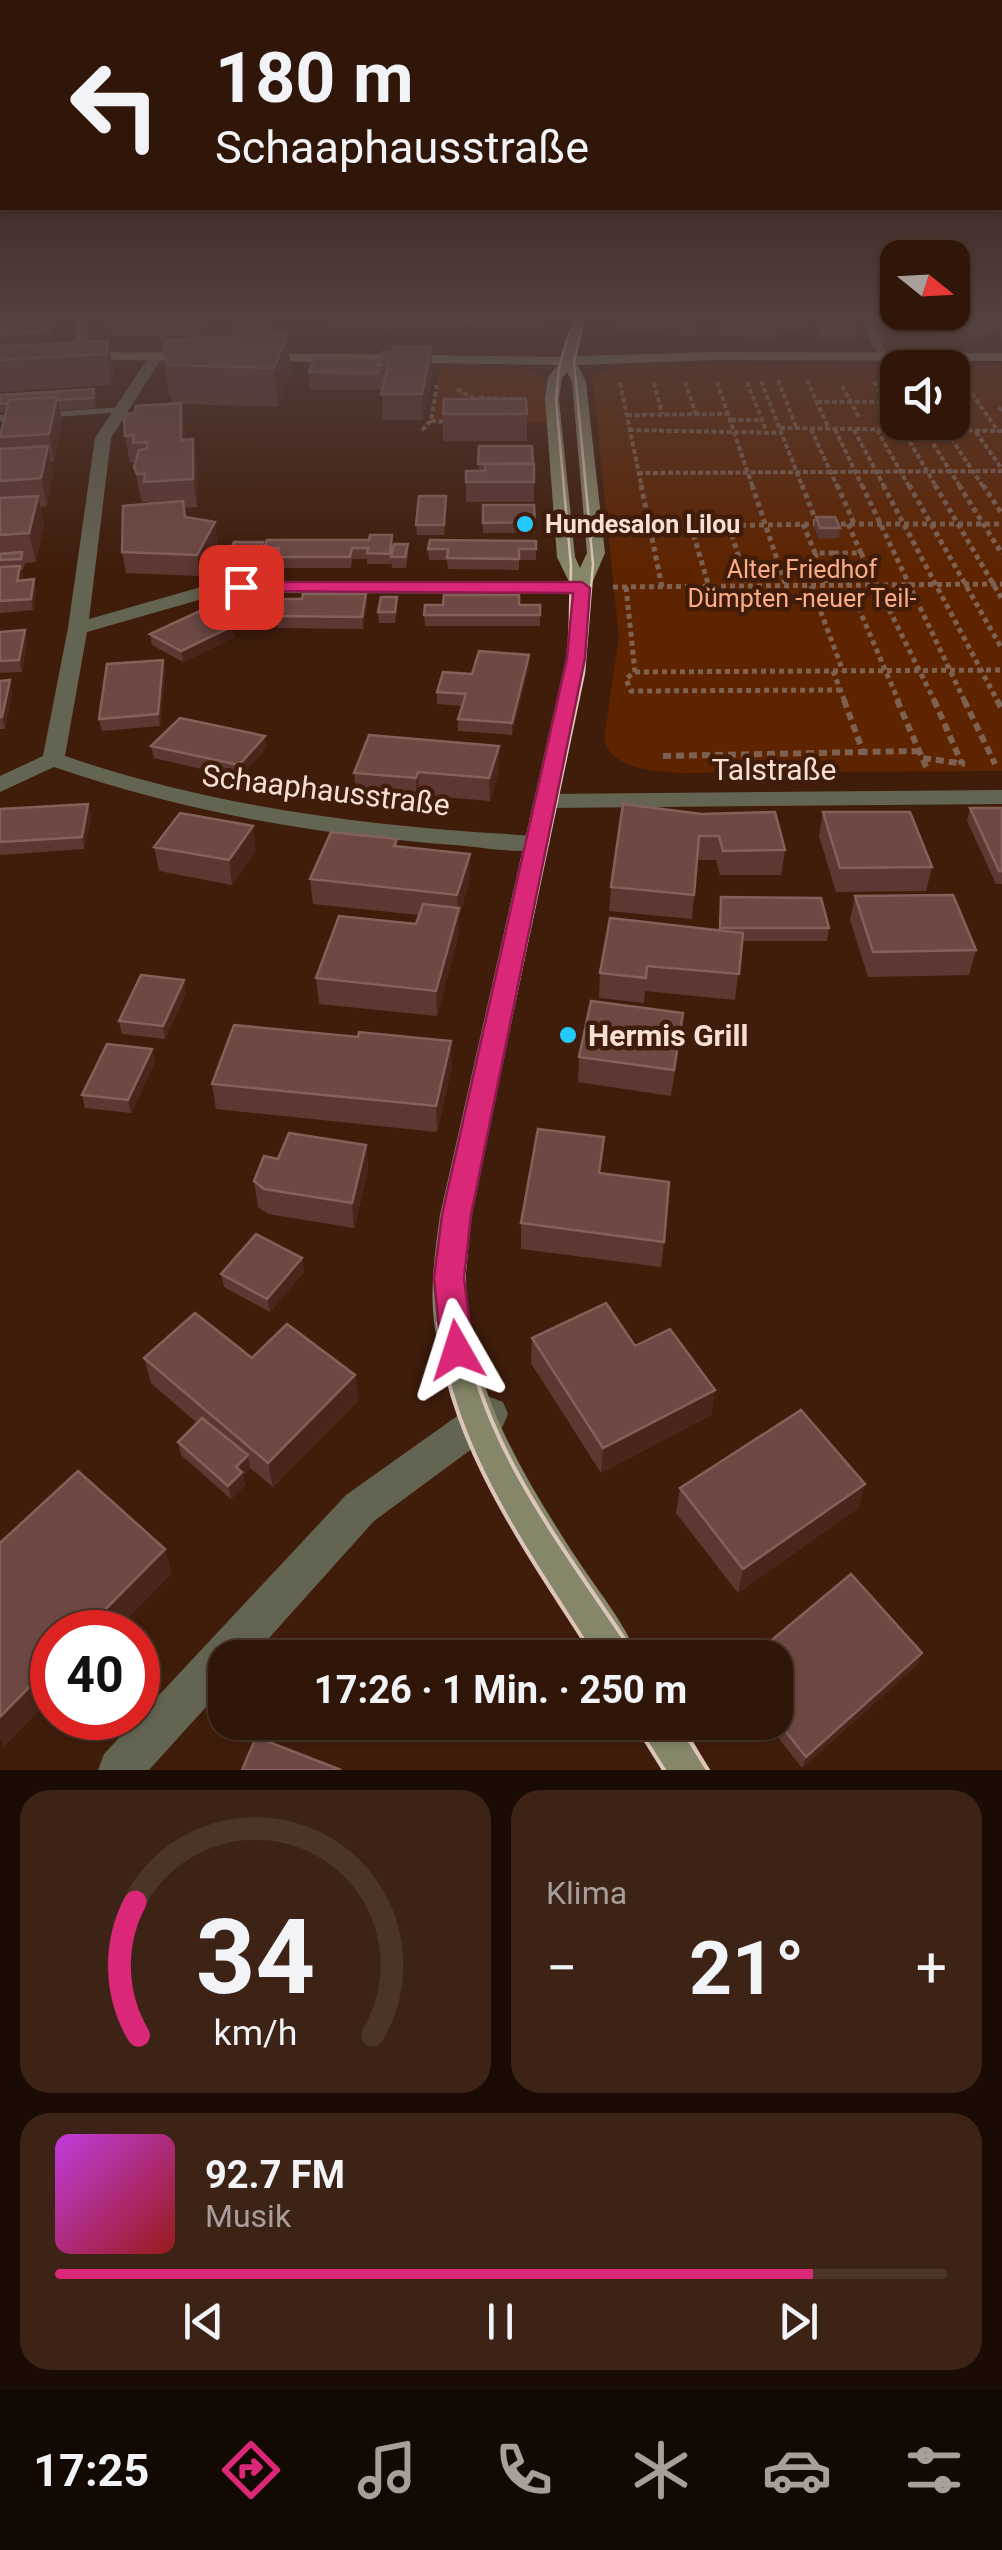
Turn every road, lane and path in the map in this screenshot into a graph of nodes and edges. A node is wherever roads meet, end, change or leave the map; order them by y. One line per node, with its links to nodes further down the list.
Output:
1 (127, 402): 17 (street)
2 (434, 402): 26 (path)
3 (480, 402): 18 (path)
4 (552, 402): 87 (street)
5 (580, 402): 87 (street)
6 (624, 402): 20 (path)
7 (658, 402): 21 (path)
8 (692, 402): 19 (path)
9 (726, 402): 22 (path)
10 (755, 402): 25 (path)
11 (770, 402): 35 (path)
12 (786, 402): 28 (path)
13 (817, 402): 14 (path); 30 (path)
14 (850, 402): 15 (path); 24 (path)
15 (880, 402)
16 (979, 402): 38 (path)
17 (122, 410): 23 (lane); 89 (street)
18 (491, 410)
19 (696, 414): 21 (path); 22 (path)
20 (626, 415): 21 (path); 32 (path)
21 (662, 415)
22 (730, 417): 25 (path); 39 (path)
23 (0, 418)
24 (860, 419)
25 (763, 420): 40 (path)
26 (431, 422): 27 (path); 31 (path)
27 (452, 422)
28 (797, 429): 29 (path); 35 (path)
29 (811, 429): 30 (path); 46 (path)
30 (832, 429): 33 (path); 47 (path)
31 (422, 430)
32 (629, 430): 39 (path); 54 (path)
33 (854, 430): 34 (path); 49 (path)
34 (877, 430): 50 (path)
35 (781, 431): 40 (path); 45 (path)
36 (970, 431): 37 (path)
37 (976, 431): 38 (path); 44 (path)
38 (1000, 431)
39 (735, 433): 40 (path); 48 (path)
40 (767, 433)
41 (908, 440): 51 (path)
42 (930, 440): 52 (path)
43 (952, 440): 53 (path)
44 (1002, 470): 53 (path)
45 (796, 471): 46 (path); 48 (path); 57 (path)
46 (829, 471): 47 (path); 58 (path)
47 (854, 471): 49 (path); 59 (path)
48 (748, 472): 54 (path); 65 (path)
49 (878, 472): 50 (path); 60 (path)
50 (899, 472): 51 (path); 61 (path)
51 (926, 472): 52 (path); 62 (path)
52 (950, 472): 53 (path); 63 (path)
53 (973, 472): 55 (path)
54 (638, 473): 66 (path)
55 (1002, 514)
56 (804, 524): 57 (path); 65 (path); 70 (path)
57 (817, 524): 58 (path)
58 (851, 524): 59 (path); 69 (path)
59 (878, 524): 60 (path); 78 (path)
60 (906, 524): 61 (path); 73 (path)
61 (930, 524): 62 (path); 74 (path)
62 (956, 524): 63 (path); 75 (path)
63 (983, 524): 64 (path); 72 (path)
64 (1002, 524)
65 (766, 525): 68 (path); 80 (path)
66 (651, 526): 67 (path); 85 (path)
67 (691, 526): 68 (path); 86 (path)
68 (729, 526): 79 (path)
69 (861, 553): 71 (path); 77 (path)
70 (815, 554): 71 (path); 82 (path)
71 (835, 554): 83 (path)
72 (1002, 554)
73 (938, 584): 74 (path); 78 (path); 94 (path)
74 (965, 584): 75 (path); 90 (path)
75 (993, 584): 76 (path); 88 (path)
76 (1002, 584)
77 (880, 585): 78 (path); 83 (path); 92 (path)
78 (909, 585): 93 (path)
79 (748, 586): 80 (path); 86 (path)
80 (786, 586): 81 (path)
81 (811, 586): 82 (path); 97 (path)
82 (826, 586): 83 (path)
83 (849, 586): 91 (path)
84 (626, 587): 85 (path); 87 (path); 98 (path)
85 (662, 587): 86 (path)
86 (709, 587)
87 (582, 588): 89 (street); 110 (street)
88 (1002, 599)
89 (78, 628): 104 (street)
90 (1002, 648)
91 (885, 670): 92 (path); 97 (path); 102 (path)
92 (921, 670): 93 (path); 105 (path)
93 (952, 670): 94 (path); 106 (path)
94 (982, 670): 95 (path); 100 (path)
95 (1002, 670)
96 (833, 671): 97 (path); 98 (path); 99 (path)
97 (843, 671)
98 (634, 672): 99 (path)
99 (840, 690): 101 (path)
100 (1002, 710)
101 (863, 752): 102 (path); 103 (path)
102 (920, 755): 105 (path); 109 (path)
103 (664, 756)
104 (53, 759): 107 (street); 111 (street, Schaaphausstraße)
105 (962, 764): 106 (path)
106 (999, 764)
107 (0, 785)
108 (1002, 797): 109 (street, Talstraße)
109 (939, 798): 110 (street, Talstraße)
110 (547, 800): 111 (street)
111 (538, 843): 112 (street)
112 (484, 1418): 113 (street); 115 (street)
113 (607, 1640)
114 (669, 1740): 116 (street)
115 (120, 1770)
116 (687, 1770)

